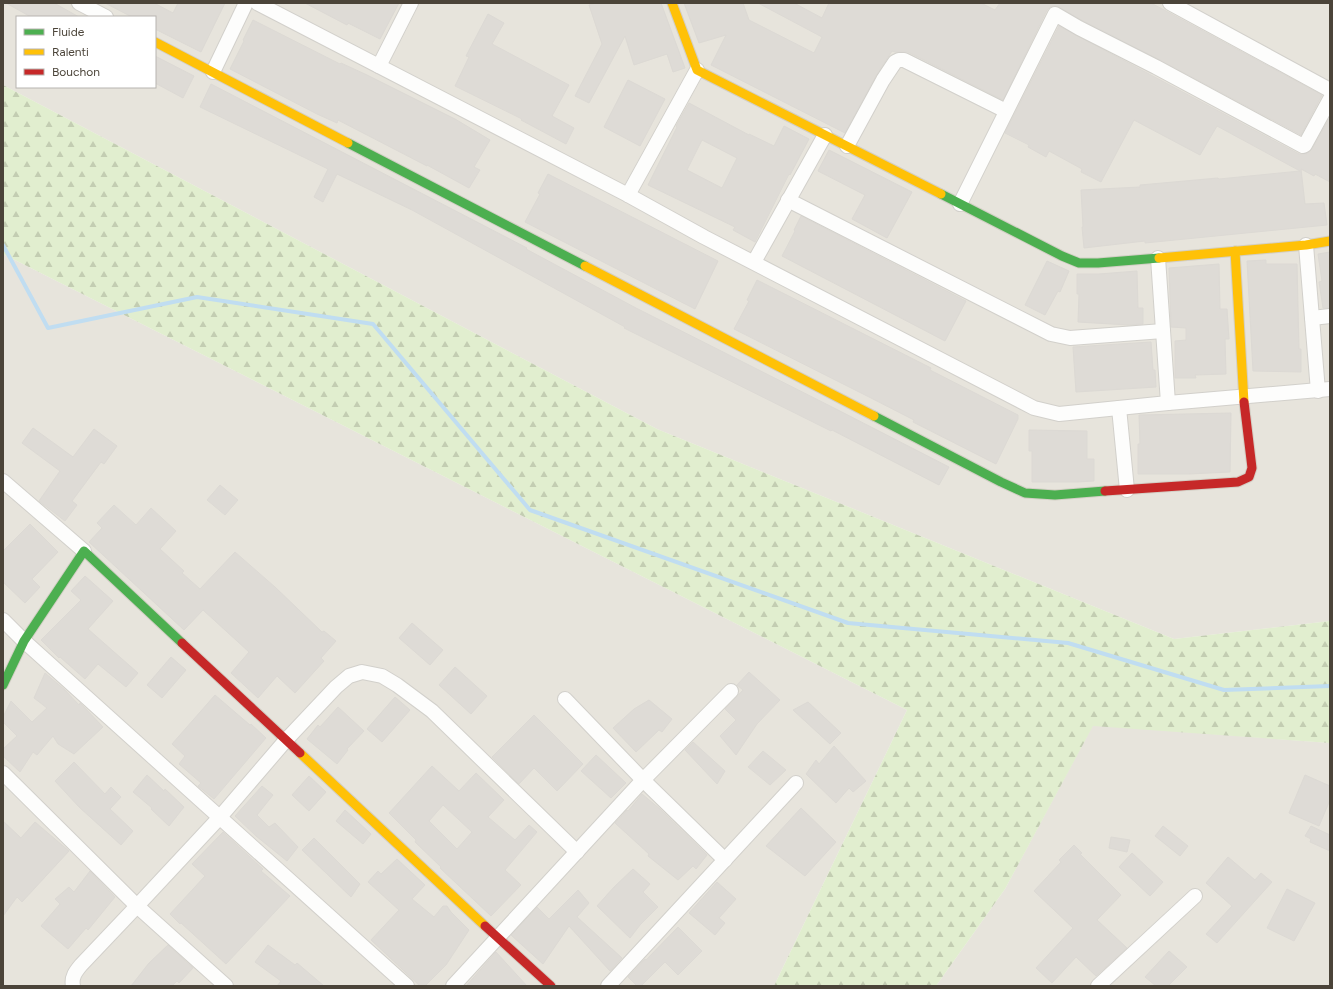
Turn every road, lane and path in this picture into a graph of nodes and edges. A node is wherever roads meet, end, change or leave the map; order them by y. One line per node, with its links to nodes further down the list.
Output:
1 (79, 3): 8 (street)
2 (246, 3): 12 (street)
3 (257, 3): 10 (street)
4 (412, 3): 10 (street)
5 (672, 3): 11 (street)
6 (1170, 3): 13 (street)
7 (1057, 8): 14 (street); 15 (street)
8 (104, 16)
9 (156, 43): 12 (street)
10 (378, 66): 18 (street)
11 (697, 70): 16 (street); 18 (street)
12 (213, 72): 34 (street)
13 (1330, 90)
14 (1330, 99)
15 (1006, 111): 17 (street); 20 (street)
16 (825, 135): 17 (street); 19 (street)
17 (847, 146): 20 (street)
18 (628, 195): 25 (street)
19 (788, 200): 25 (street); 28 (street)
20 (960, 204): 24 (street)
21 (1330, 241): 22 (street)
22 (1306, 245): 23 (street); 27 (street)
23 (1235, 251): 24 (street); 30 (street)
24 (1158, 258): 28 (street)
25 (754, 262): 32 (street)
26 (1330, 316): 27 (street)
27 (1312, 318): 29 (street)
28 (1163, 331): 31 (street)
29 (1324, 390): 30 (street)
30 (1243, 397): 31 (street); 34 (street)
31 (1168, 403): 32 (street)
32 (1119, 408): 34 (street)
33 (3, 481): 35 (street)
34 (1127, 490)
35 (84, 551): 37 (street); 41 (street)
36 (3, 620): 37 (street)
37 (24, 641): 38 (street); 45 (street)
38 (3, 685)
39 (731, 691): 43 (street)
40 (565, 699): 43 (street)
41 (286, 740): 45 (street); 46 (street); 50 (street)
42 (3, 773): 49 (street)
43 (643, 780): 46 (street); 47 (street)
44 (796, 783): 47 (street)
45 (220, 817): 49 (street); 53 (street)
46 (577, 852): 50 (street)
47 (725, 860): 56 (street)
48 (1195, 896): 57 (street)
49 (137, 906): 51 (street); 52 (street)
50 (497, 937): 54 (street); 55 (street)
51 (73, 986)
52 (226, 986)
53 (407, 986)
54 (453, 986)
55 (551, 986)
56 (608, 986)
57 (1098, 986)

